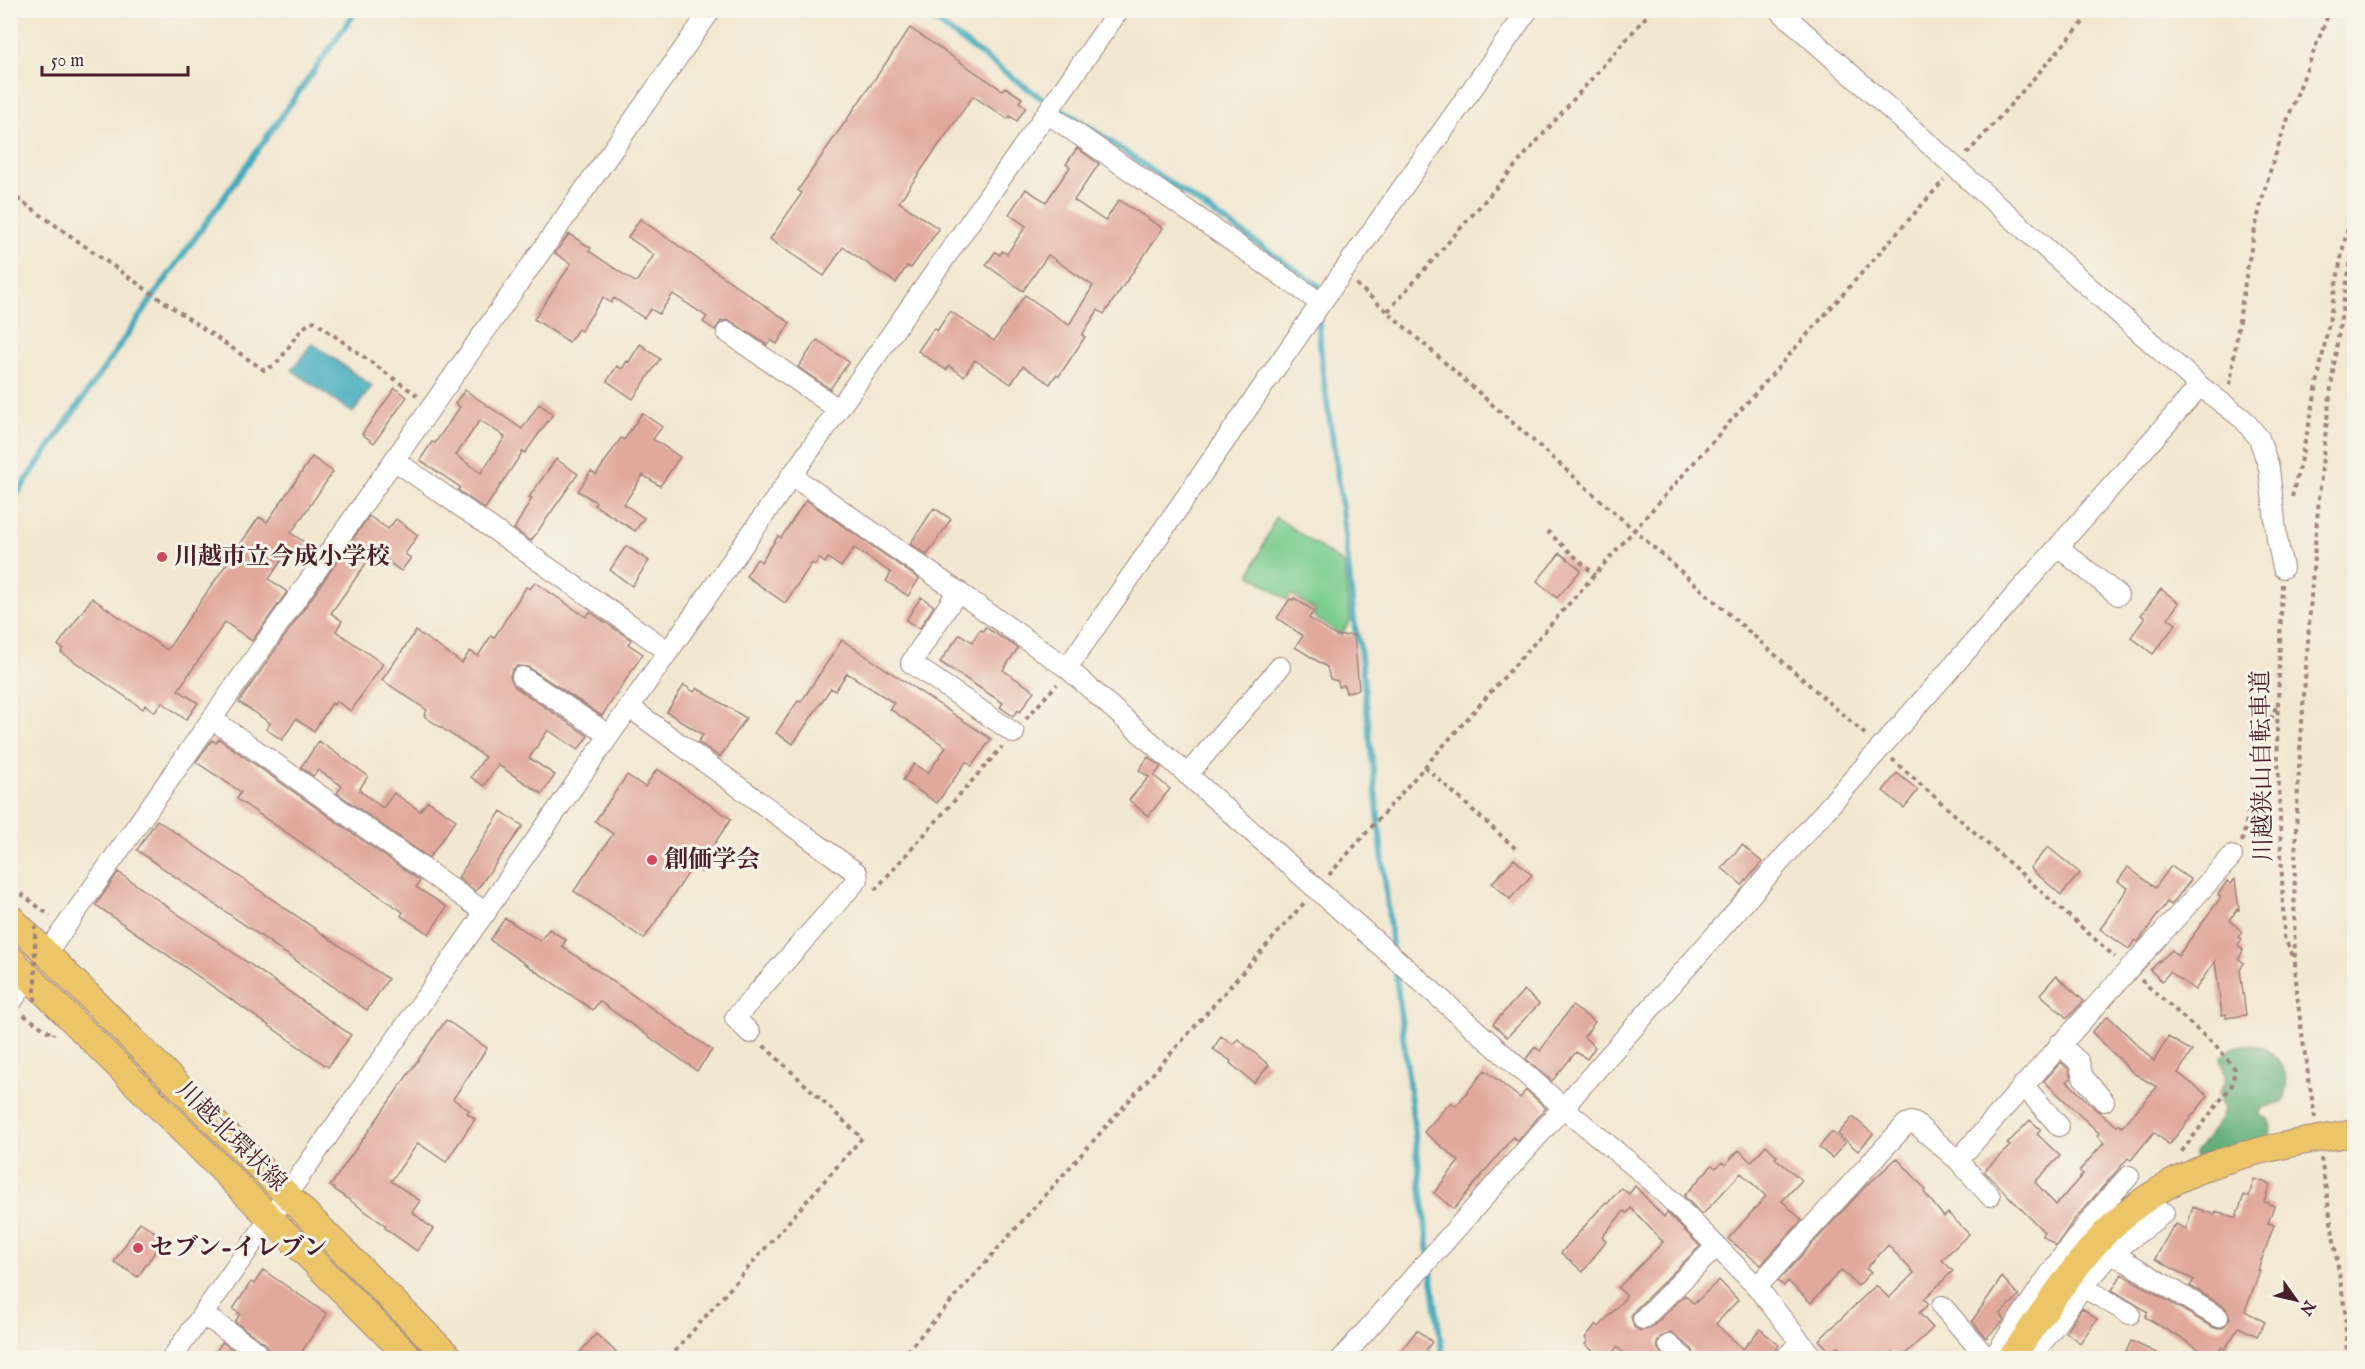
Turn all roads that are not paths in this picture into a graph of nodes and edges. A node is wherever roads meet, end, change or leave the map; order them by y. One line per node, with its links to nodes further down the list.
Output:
1 (711, 10): 10 (street)
2 (1119, 10): 5 (street)
3 (1528, 10): 6 (street)
4 (1779, 10): 8 (street)
5 (1053, 105): 6 (street); 9 (street)
6 (1321, 303): 18 (street)
7 (727, 332): 9 (street)
8 (2200, 387): 12 (street); 13 (street)
9 (838, 409): 11 (street)
10 (394, 460): 16 (street); 21 (street)
11 (791, 475): 14 (street); 16 (street)
12 (2058, 546): 15 (street); 36 (street)
13 (2283, 568)
14 (958, 591): 18 (street); 22 (street)
15 (2118, 595)
16 (668, 651): 20 (street)
17 (1280, 667): 24 (street)
18 (1067, 668): 24 (street)
19 (522, 677): 23 (street)
20 (629, 707): 23 (street); 32 (street)
21 (212, 719): 26 (street); 28 (street)
22 (1014, 733)
23 (609, 735): 26 (street)
24 (1187, 775): 36 (street)
25 (2232, 856): 33 (street)
26 (486, 913): 41 (street)
27 (10, 917): 28 (main road, 川越北環状線)
28 (47, 952): 41 (main road, 川越北環状線)
29 (10, 958): 30 (main road, 川越北環状線)
30 (32, 989): 31 (street); 44 (main road, 川越北環状線)
31 (15, 1008)
32 (750, 1033)
33 (2059, 1044): 34 (street); 35 (street)
34 (2023, 1085): 37 (street); 39 (street)
35 (2104, 1101)
36 (1564, 1108): 45 (street); 61 (street)
37 (2059, 1126)
38 (2355, 1133): 57 (main road)
39 (1957, 1159): 42 (street); 47 (street)
40 (2129, 1176): 66 (street)
41 (286, 1194): 44 (street); 60 (main road, 川越北環状線)
42 (1990, 1196)
43 (2164, 1213): 46 (street)
44 (269, 1218): 51 (street); 59 (main road, 川越北環状線)
45 (1717, 1246): 47 (street); 53 (street)
46 (2112, 1253): 48 (street); 52 (street)
47 (1757, 1287): 54 (street)
48 (2084, 1287): 50 (street); 57 (street)
49 (1942, 1306): 65 (street)
50 (2130, 1314)
51 (202, 1317): 56 (street); 58 (street)
52 (2218, 1317)
53 (1643, 1319)
54 (1800, 1343): 63 (street); 64 (street)
55 (1669, 1345): 62 (street)
56 (256, 1351)
57 (2030, 1358)
58 (172, 1359)
59 (410, 1359)
60 (450, 1359)
61 (1342, 1359)
62 (1684, 1359)
63 (1785, 1359)
64 (1813, 1359)
65 (1987, 1359)
66 (1993, 1359)

